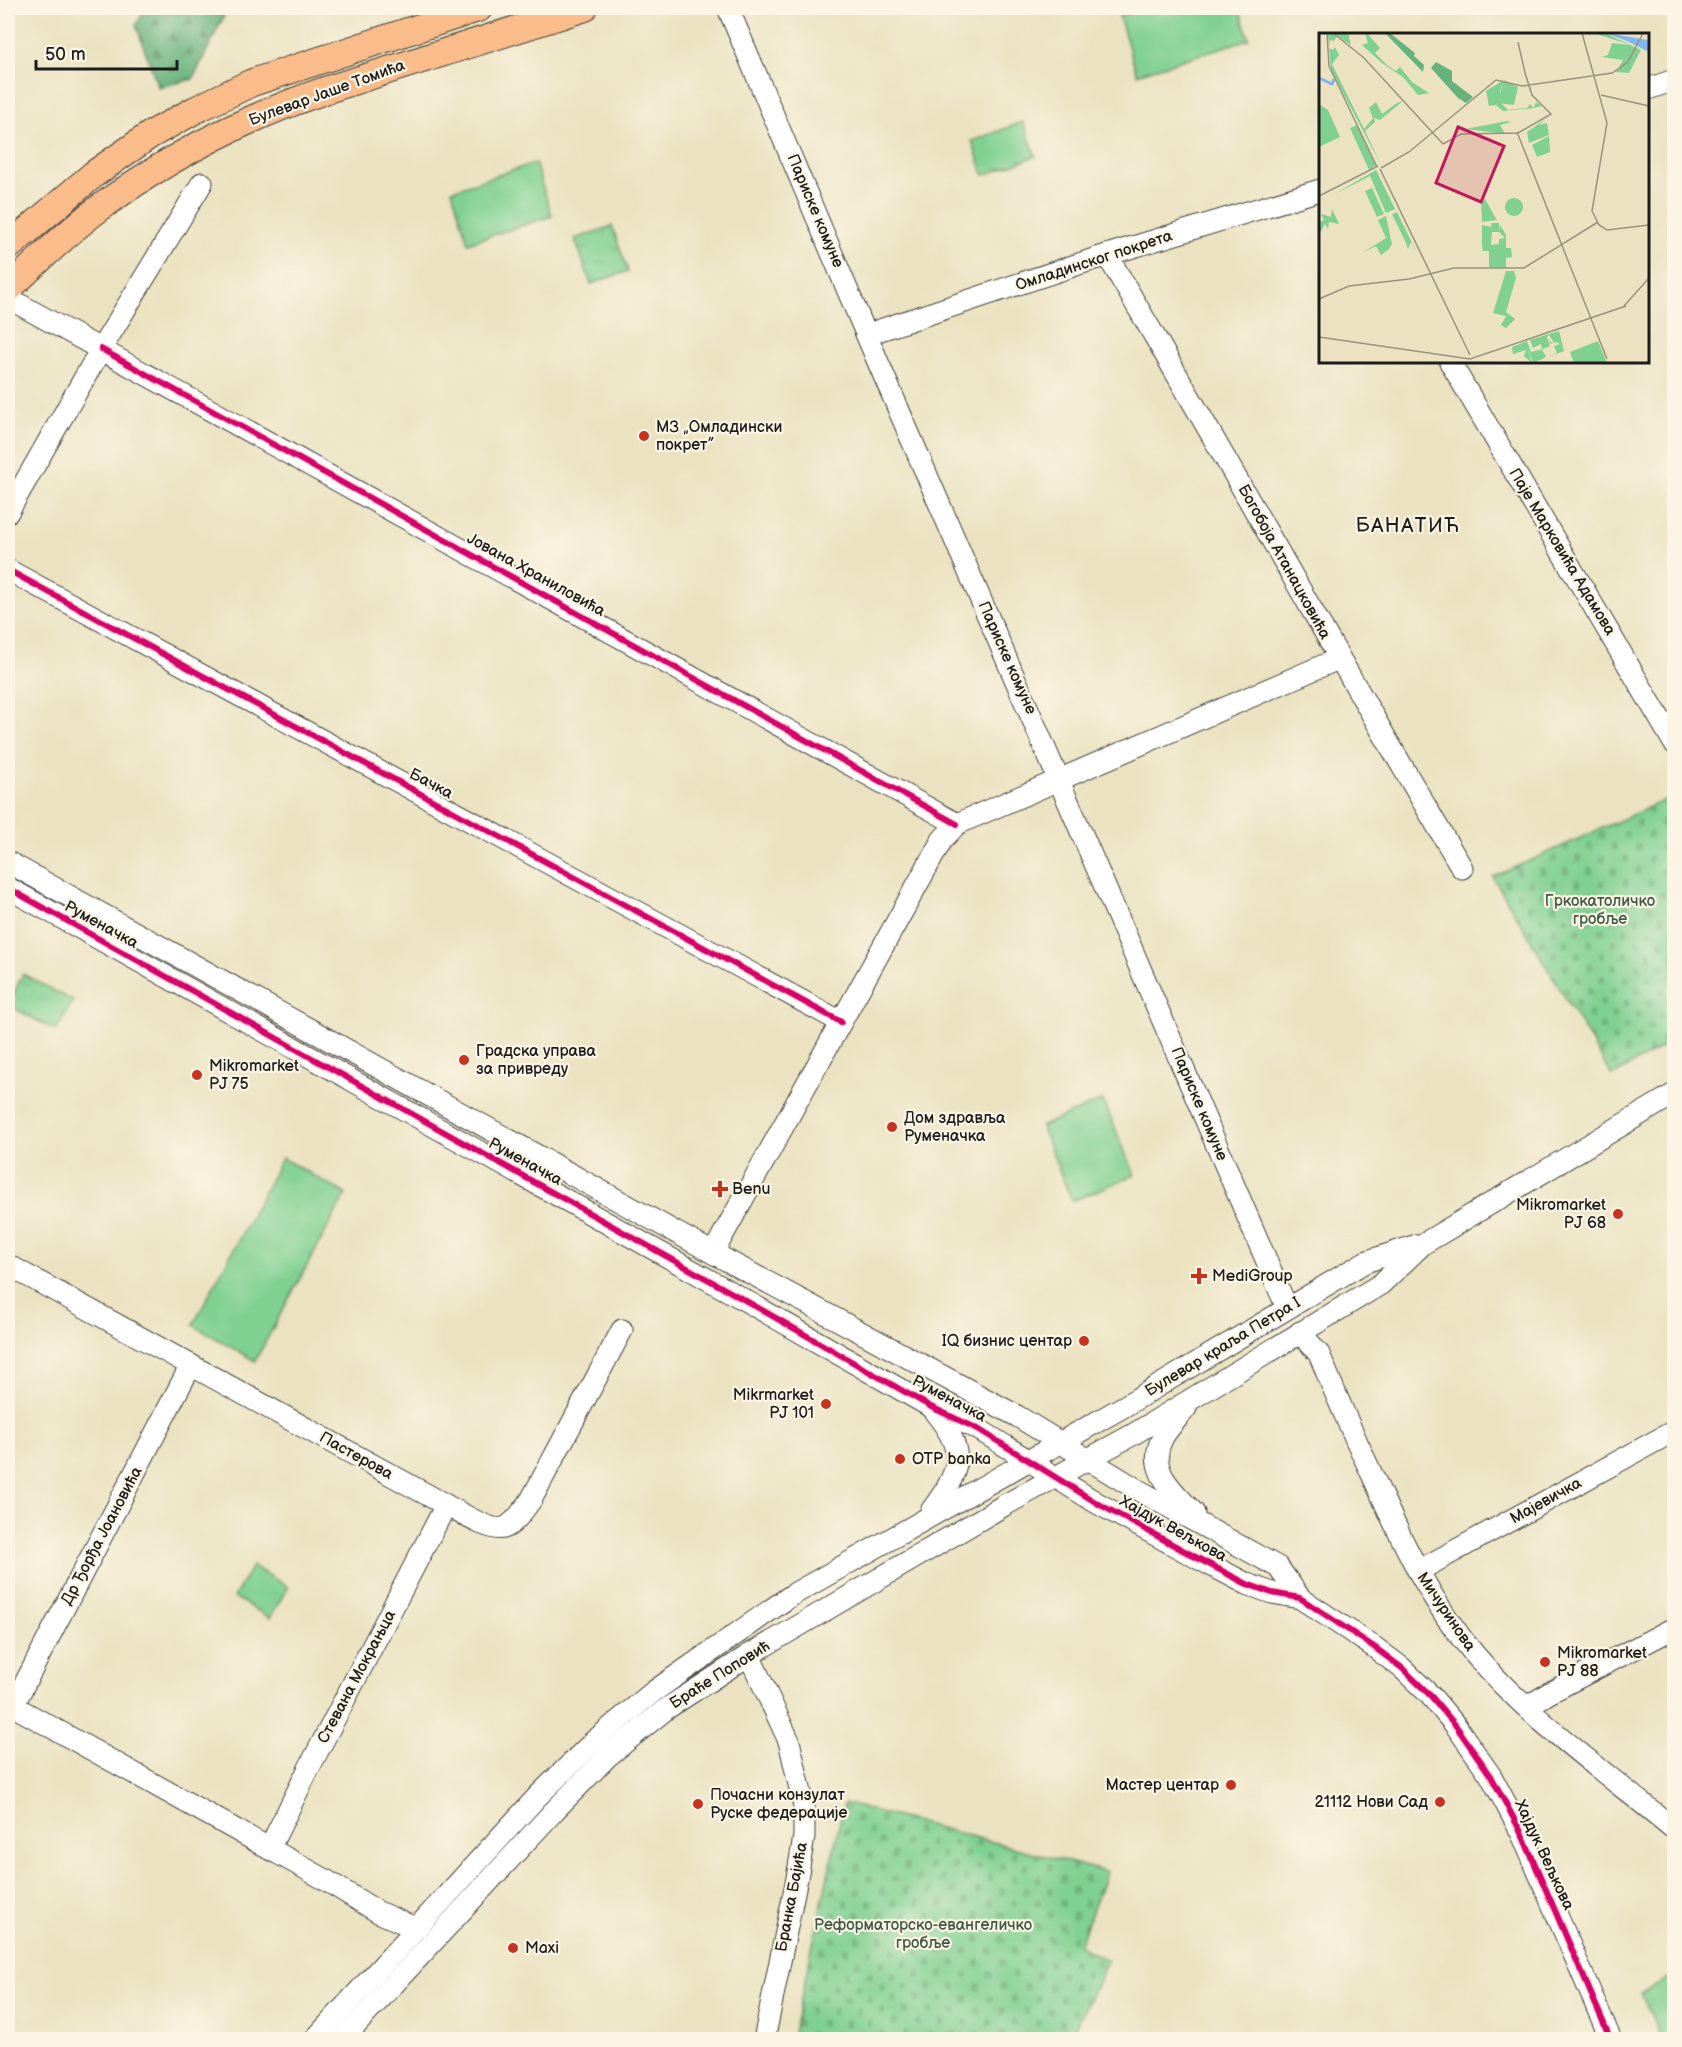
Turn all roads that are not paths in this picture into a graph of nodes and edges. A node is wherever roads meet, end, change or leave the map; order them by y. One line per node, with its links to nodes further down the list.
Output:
1 (479, 8): 8 (main road, Булевар Јаше Томића)
2 (584, 8): 10 (main road, Булевар Јаше Томића)
3 (728, 8): 12 (street, Париске комуне)
4 (1674, 80): 5 (street)
5 (1649, 87)
6 (202, 183): 13 (street)
7 (1319, 190): 9 (street, Омладинског покрета)
8 (8, 247)
9 (1107, 255): 12 (street, Омладинског покрета); 17 (street, Богобоја Атанацковића)
10 (8, 289)
11 (8, 298): 13 (street, Јована Храниловића)
12 (868, 334): 19 (street, Париске комуне)
13 (101, 349): 15 (street); 20 (street, Јована Храниловића)
14 (1451, 363): 18 (street, Паје Марковића Адамова)
15 (8, 512)
16 (8, 570): 24 (street, Бачка)
17 (1338, 659): 19 (street); 22 (street, Богобоја Атанацковића)
18 (1674, 743)
19 (1060, 779): 20 (street); 29 (street, Париске комуне)
20 (957, 824): 24 (street)
21 (8, 862): 27 (street, Руменачка)
22 (1462, 868)
23 (8, 888): 34 (street, Руменачка)
24 (841, 1022): 27 (street)
25 (1674, 1094): 26 (street, Булевар краља Петра I)
26 (1423, 1244): 29 (street, Булевар краља Петра I); 31 (street, Булевар краља Петра I)
27 (713, 1253): 36 (street, Руменачка)
28 (8, 1265): 32 (street, Пастерова)
29 (1287, 1308): 36 (street, Булевар краља Петра I)
30 (622, 1330): 40 (street, Пастерова)
31 (1300, 1332): 33 (street, Булевар краља Петра I); 43 (street, Мичуринова)
32 (191, 1365): 40 (street, Пастерова); 47 (street, Др Ђорђа Јоановића)
33 (1196, 1396): 37 (street, Булевар краља Петра I); 42 (street)
34 (931, 1407): 38 (street, Руменачка); 41 (street)
35 (1674, 1431): 43 (street, Мајевичка)
36 (1060, 1443): 37 (street, Хајдук Вељкова); 38 (street, Булевар краља Петра I)
37 (1087, 1459): 39 (street, Булевар краља Петра I); 42 (street, Хајдук Вељкова)
38 (1029, 1461): 39 (street, Хајдук Вељкова); 41 (street, Браће Поповић)
39 (1055, 1477): 44 (street, Хајдук Вељкова); 46 (street, Браће Поповић)
40 (446, 1505): 50 (street, Стевана Мокрањца)
41 (926, 1518): 51 (street, Браће Поповић)
42 (1212, 1530): 44 (street, Хајдук Вељкова)
43 (1418, 1571): 48 (street, Мичуринова)
44 (1300, 1598): 55 (street, Хајдук Вељкова)
45 (1674, 1628): 48 (street)
46 (750, 1654): 53 (street, Браће Поповић); 54 (street, Бранка Бајића)
47 (10, 1705): 50 (street)
48 (1527, 1707): 49 (street, Мичуринова)
49 (1674, 1829)
50 (269, 1849): 51 (street)
51 (415, 1928): 52 (street, Браће Поповић)
52 (314, 2040)
53 (342, 2040)
54 (764, 2040)
55 (1611, 2040)

